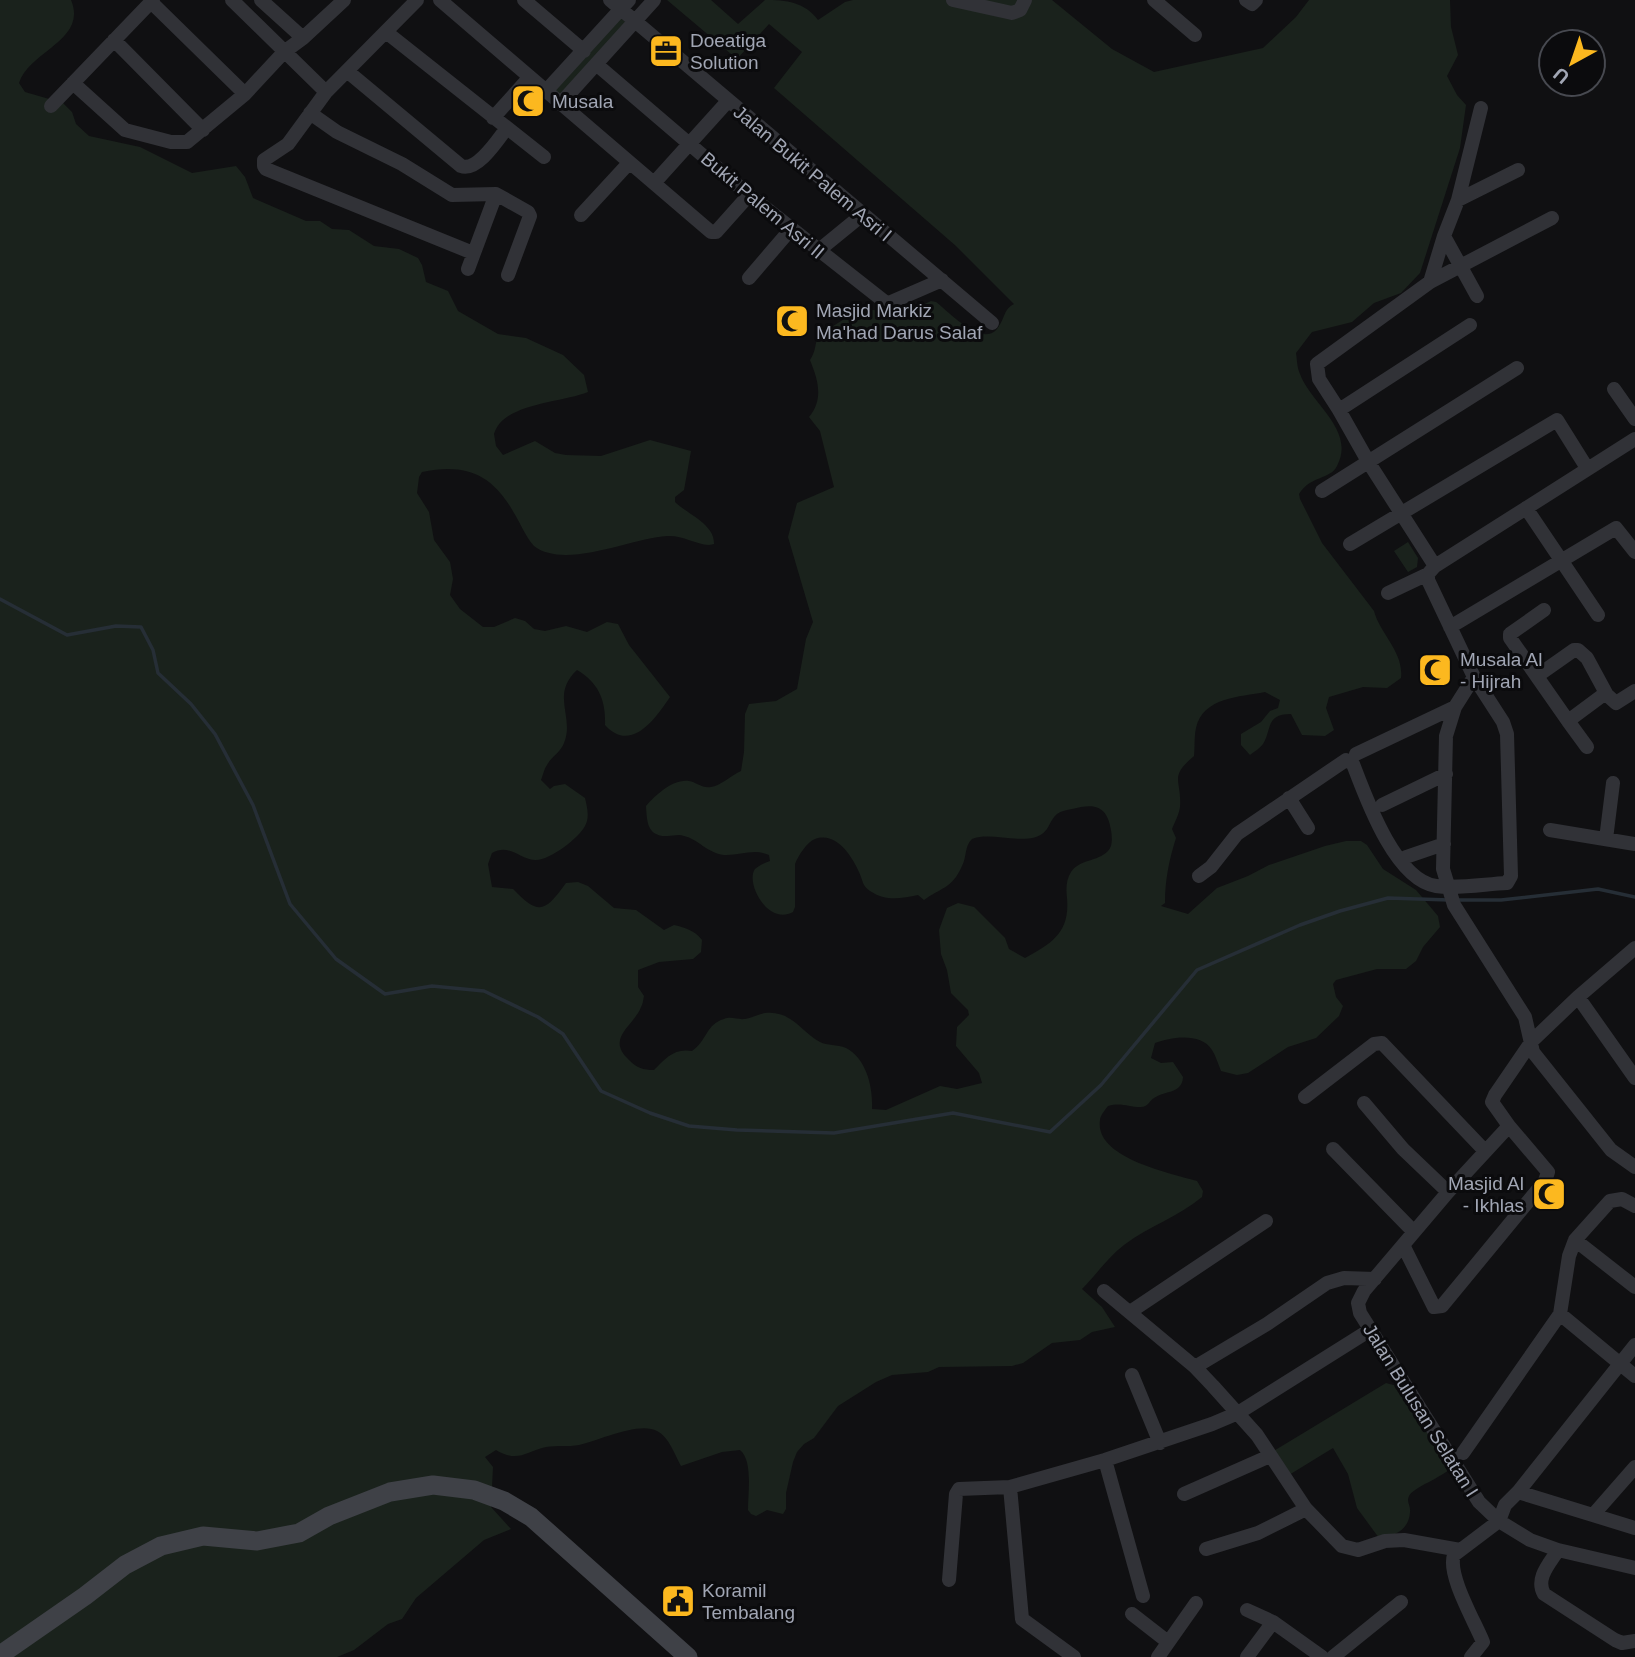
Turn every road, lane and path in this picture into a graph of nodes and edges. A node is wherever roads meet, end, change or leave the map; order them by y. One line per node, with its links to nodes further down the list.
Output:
1 (232, 0): 21 (street)
2 (261, 0): 18 (street)
3 (417, 0): 16 (street)
4 (440, 0): 24 (street)
5 (524, 0): 20 (street)
6 (654, 0): 15 (street)
7 (953, 0): 8 (street)
8 (1025, 0)
9 (1154, 0): 17 (street)
10 (1246, 0): 11 (street)
11 (1256, 0)
12 (152, 1): 19 (street); 28 (street)
13 (339, 2): 18 (street)
14 (620, 3): 15 (street, Jalan Bukit Palem Asri I); 20 (street)
15 (634, 22): 22 (street); 29 (street, Jalan Bukit Palem Asri I)
16 (386, 32): 23 (street); 34 (street)
17 (1195, 34)
18 (303, 38): 21 (street)
19 (114, 40): 25 (street); 36 (street)
20 (584, 51): 27 (street)
21 (284, 52): 26 (street); 28 (street)
22 (596, 64): 30 (street); 37 (street, Bukit Palem Asri II)
23 (347, 71): 26 (street); 35 (street)
24 (528, 78): 27 (street); 34 (street)
25 (73, 83): 31 (street); 36 (street)
26 (330, 88): 33 (street)
27 (545, 92): 30 (street)
28 (245, 94): 36 (street)
29 (727, 101): 37 (street); 46 (street, Jalan Bukit Palem Asri I)
30 (560, 104): 39 (street)
31 (51, 106)
32 (1481, 108): 44 (street)
33 (310, 113): 42 (street); 51 (street)
34 (493, 118): 35 (street)
35 (506, 129): 38 (street)
36 (203, 131)
37 (690, 144): 41 (street); 43 (street, Bukit Palem Asri II)
38 (544, 157)
39 (629, 163): 41 (street); 45 (street)
40 (1518, 170): 44 (street)
41 (654, 183): 43 (street)
42 (496, 194): 51 (street); 54 (street)
43 (749, 195): 48 (street, Bukit Palem Asri II)
44 (1458, 200): 49 (street)
45 (581, 215)
46 (862, 215): 50 (street); 56 (street, Jalan Bukit Palem Asri I)
47 (1552, 218): 52 (street)
48 (791, 229): 50 (street, Bukit Palem Asri II); 55 (street)
49 (1444, 236): 52 (street); 57 (street)
50 (818, 251): 56 (street, Bukit Palem Asri II)
51 (473, 253): 53 (street)
52 (1459, 266): 57 (street); 58 (street)
53 (468, 269)
54 (508, 275)
55 (749, 278)
56 (942, 280): 59 (street, Jalan Bukit Palem Asri I)
57 (1430, 282): 63 (street)
58 (1477, 296)
59 (992, 323)
60 (1470, 325): 63 (street)
61 (1517, 368): 66 (street)
62 (1614, 390): 64 (street)
63 (1339, 410): 66 (street)
64 (1635, 419)
65 (1635, 439): 67 (street)
66 (1368, 463): 68 (street); 70 (street)
67 (1587, 468): 69 (street); 70 (street)
68 (1322, 491)
69 (1526, 508): 73 (street); 74 (street)
70 (1402, 514): 71 (street); 74 (street)
71 (1350, 544)
72 (1635, 552): 73 (street)
73 (1561, 562): 77 (street); 78 (street)
74 (1431, 570): 75 (street); 78 (street)
75 (1388, 593)
76 (1544, 610): 79 (street)
77 (1598, 615)
78 (1450, 627): 80 (street)
79 (1537, 676): 82 (street); 84 (street)
80 (1474, 677): 83 (street); 98 (street)
81 (1635, 691): 82 (street)
82 (1607, 695): 84 (street)
83 (1455, 707): 86 (street); 87 (street)
84 (1569, 721): 85 (street)
85 (1587, 747)
86 (1356, 754)
87 (1446, 774): 90 (street); 94 (street)
88 (1613, 783): 93 (street)
89 (1289, 798): 91 (street); 97 (street); 98 (street)
90 (1382, 805)
91 (1308, 828)
92 (1550, 830): 93 (street)
93 (1606, 839): 95 (street)
94 (1444, 844): 96 (street); 98 (street)
95 (1635, 845)
96 (1406, 857)
97 (1199, 876)
98 (1451, 895): 101 (street)
99 (1635, 948): 100 (street)
100 (1577, 997): 101 (street); 102 (street)
101 (1532, 1041): 105 (street); 108 (street)
102 (1635, 1078)
103 (1305, 1097): 107 (street)
104 (1364, 1103): 109 (street)
105 (1509, 1126): 107 (street, Jalan Bulusan Selatan I); 114 (street)
106 (1333, 1149): 112 (street)
107 (1485, 1151): 109 (street, Jalan Bulusan Selatan I)
108 (1635, 1167)
109 (1448, 1192): 112 (street, Jalan Bulusan Selatan I)
110 (1635, 1206): 113 (street)
111 (1266, 1220): 118 (street)
112 (1414, 1232): 114 (street, Jalan Bulusan Selatan I)
113 (1575, 1240): 116 (street); 119 (street)
114 (1403, 1245): 115 (street, Jalan Bulusan Selatan I)
115 (1375, 1279): 120 (street, Jalan Bulusan Selatan I); 123 (street)
116 (1635, 1287)
117 (1104, 1291): 118 (street)
118 (1130, 1312): 123 (street)
119 (1560, 1314): 122 (street); 128 (street)
120 (1370, 1330): 126 (street); 137 (street, Jalan Bulusan Selatan I)
121 (1635, 1345): 122 (street)
122 (1620, 1362): 125 (street); 133 (street)
123 (1195, 1367): 126 (street)
124 (1132, 1375): 127 (street)
125 (1635, 1376)
126 (1238, 1413): 127 (street); 129 (street)
127 (1160, 1443): 130 (street)
128 (1463, 1452)
129 (1270, 1457): 134 (street); 135 (street)
130 (1105, 1460): 132 (street); 144 (street)
131 (1635, 1467): 136 (street)
132 (1010, 1486): 143 (street); 155 (street)
133 (1518, 1492): 136 (street); 137 (street)
134 (1184, 1494)
135 (1306, 1509): 139 (street); 140 (street)
136 (1593, 1515): 138 (street)
137 (1499, 1521): 140 (street); 141 (street, Jalan Bulusan Selatan I)
138 (1635, 1528)
139 (1206, 1549)
140 (1460, 1550): 152 (street)
141 (1558, 1550): 142 (street, Jalan Bulusan Selatan I); 150 (street)
142 (1635, 1568)
143 (949, 1580)
144 (1143, 1596)
145 (1401, 1601): 159 (street)
146 (1196, 1603): 151 (street)
147 (1247, 1610): 149 (street)
148 (1132, 1614): 151 (street)
149 (1273, 1622): 157 (street); 158 (street)
150 (1635, 1641)
151 (1168, 1642): 156 (street)
152 (1483, 1642): 160 (street); 161 (street)
153 (0, 1655): 154 (main road)
154 (688, 1657)
155 (1074, 1657)
156 (1158, 1657)
157 (1247, 1657)
158 (1322, 1657)
159 (1333, 1657)
160 (1471, 1657)
161 (1488, 1657)

